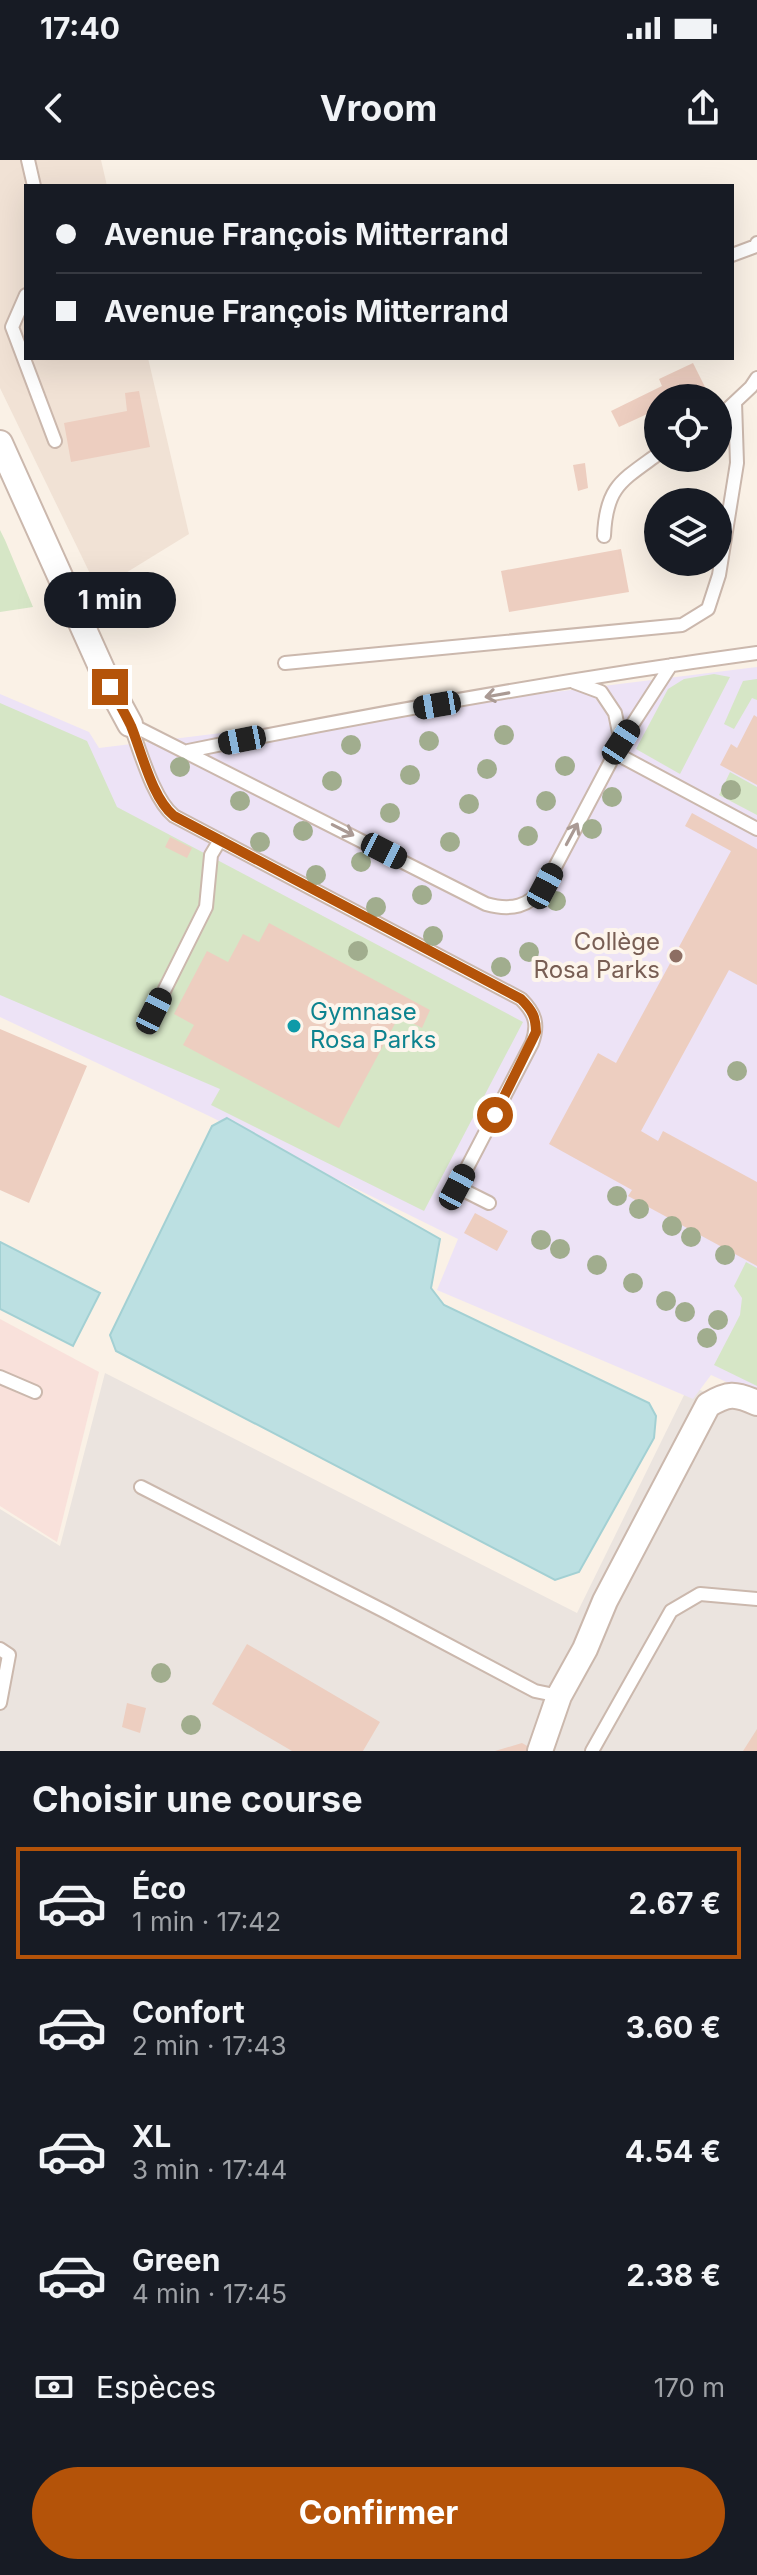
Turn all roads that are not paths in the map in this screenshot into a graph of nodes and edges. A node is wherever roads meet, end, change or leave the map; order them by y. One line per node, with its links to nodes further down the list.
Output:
1 (28, 160): 2 (lane)
2 (34, 184)
3 (757, 243): 4 (lane)
4 (734, 254)
5 (24, 300): 6 (lane)
6 (24, 359)
7 (24, 360): 11 (lane)
8 (757, 378): 9 (lane)
9 (735, 402): 10 (lane); 16 (lane)
10 (732, 405)
11 (55, 441)
12 (0, 443): 19 (street)
13 (644, 465): 14 (lane)
14 (604, 536)
15 (757, 653): 17 (lane)
16 (285, 663)
17 (671, 665): 18 (lane); 20 (lane)
18 (574, 682): 20 (lane); 21 (lane, one-way to 21)
19 (130, 724): 21 (lane); 23 (lane)
20 (618, 748): 21 (lane, one-way to 20); 22 (lane)
21 (188, 751)
22 (757, 829)
23 (220, 840): 24 (lane); 25 (lane)
24 (154, 1011)
25 (489, 1203)
26 (0, 1377): 27 (lane)
27 (35, 1392)
28 (757, 1403): 32 (street)
29 (141, 1487): 32 (lane)
30 (757, 1599): 35 (lane)
31 (0, 1649): 33 (lane)
32 (559, 1696): 34 (street)
33 (0, 1703)
34 (540, 1751)
35 (592, 1751)

